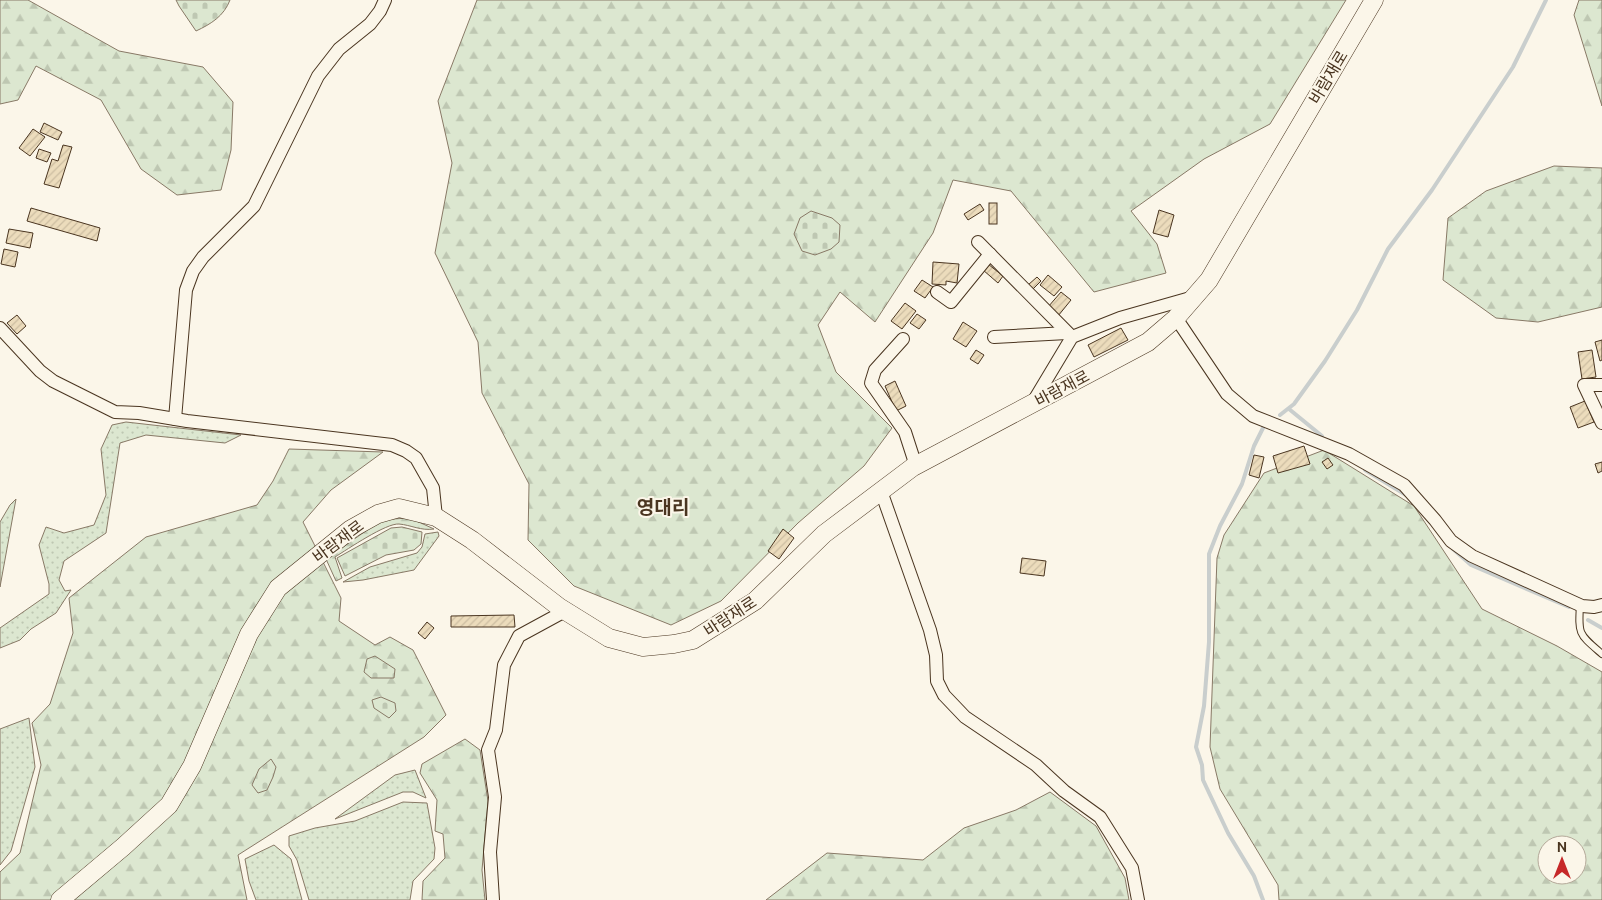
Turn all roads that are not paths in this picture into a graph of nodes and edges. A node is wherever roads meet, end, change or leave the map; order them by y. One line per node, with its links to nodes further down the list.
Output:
1 (385, 0): 14 (street)
2 (1374, 0): 6 (street, 바람재로)
3 (978, 242): 4 (street)
4 (990, 254): 5 (street); 9 (street)
5 (937, 292)
6 (1194, 297): 7 (street, 바람재로); 9 (street)
7 (1176, 318): 13 (street, 바람재로); 19 (street)
8 (0, 328): 14 (street)
9 (1070, 335): 10 (street); 13 (street)
10 (994, 337)
11 (903, 339): 16 (street)
12 (1602, 386): 15 (street)
13 (1031, 405): 16 (street, 바람재로)
14 (175, 419): 18 (street)
15 (1602, 423)
16 (916, 466): 17 (street, 바람재로)
17 (881, 491): 21 (street, 바람재로); 25 (street)
18 (436, 517): 21 (street, 바람재로); 23 (street, 바람재로)
19 (1580, 605): 20 (street); 22 (lane)
20 (1602, 605)
21 (565, 611): 24 (street)
22 (1602, 654)
23 (60, 900)
24 (493, 900)
25 (1138, 900)

